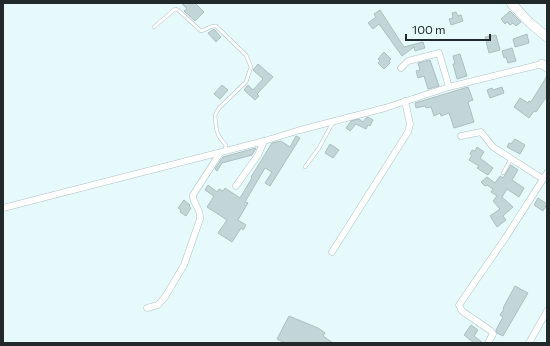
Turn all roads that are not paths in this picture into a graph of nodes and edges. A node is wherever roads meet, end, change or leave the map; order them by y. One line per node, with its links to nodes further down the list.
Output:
1 (515, 5): 3 (street)
2 (154, 27): 11 (lane)
3 (547, 37)
4 (545, 65): 6 (street)
5 (400, 68): 6 (street)
6 (449, 87): 7 (street)
7 (405, 101): 8 (street); 19 (street)
8 (333, 122): 10 (street); 13 (lane)
9 (461, 136): 12 (street)
10 (264, 141): 11 (street); 17 (street)
11 (222, 152): 18 (street); 20 (street)
12 (512, 159): 14 (lane); 16 (street)
13 (305, 167)
14 (503, 173)
15 (547, 173): 16 (street)
16 (543, 179): 22 (street)
17 (236, 186)
18 (3, 208)
19 (332, 252)
20 (147, 308)
21 (547, 311): 23 (street)
22 (488, 343)
23 (529, 343)

